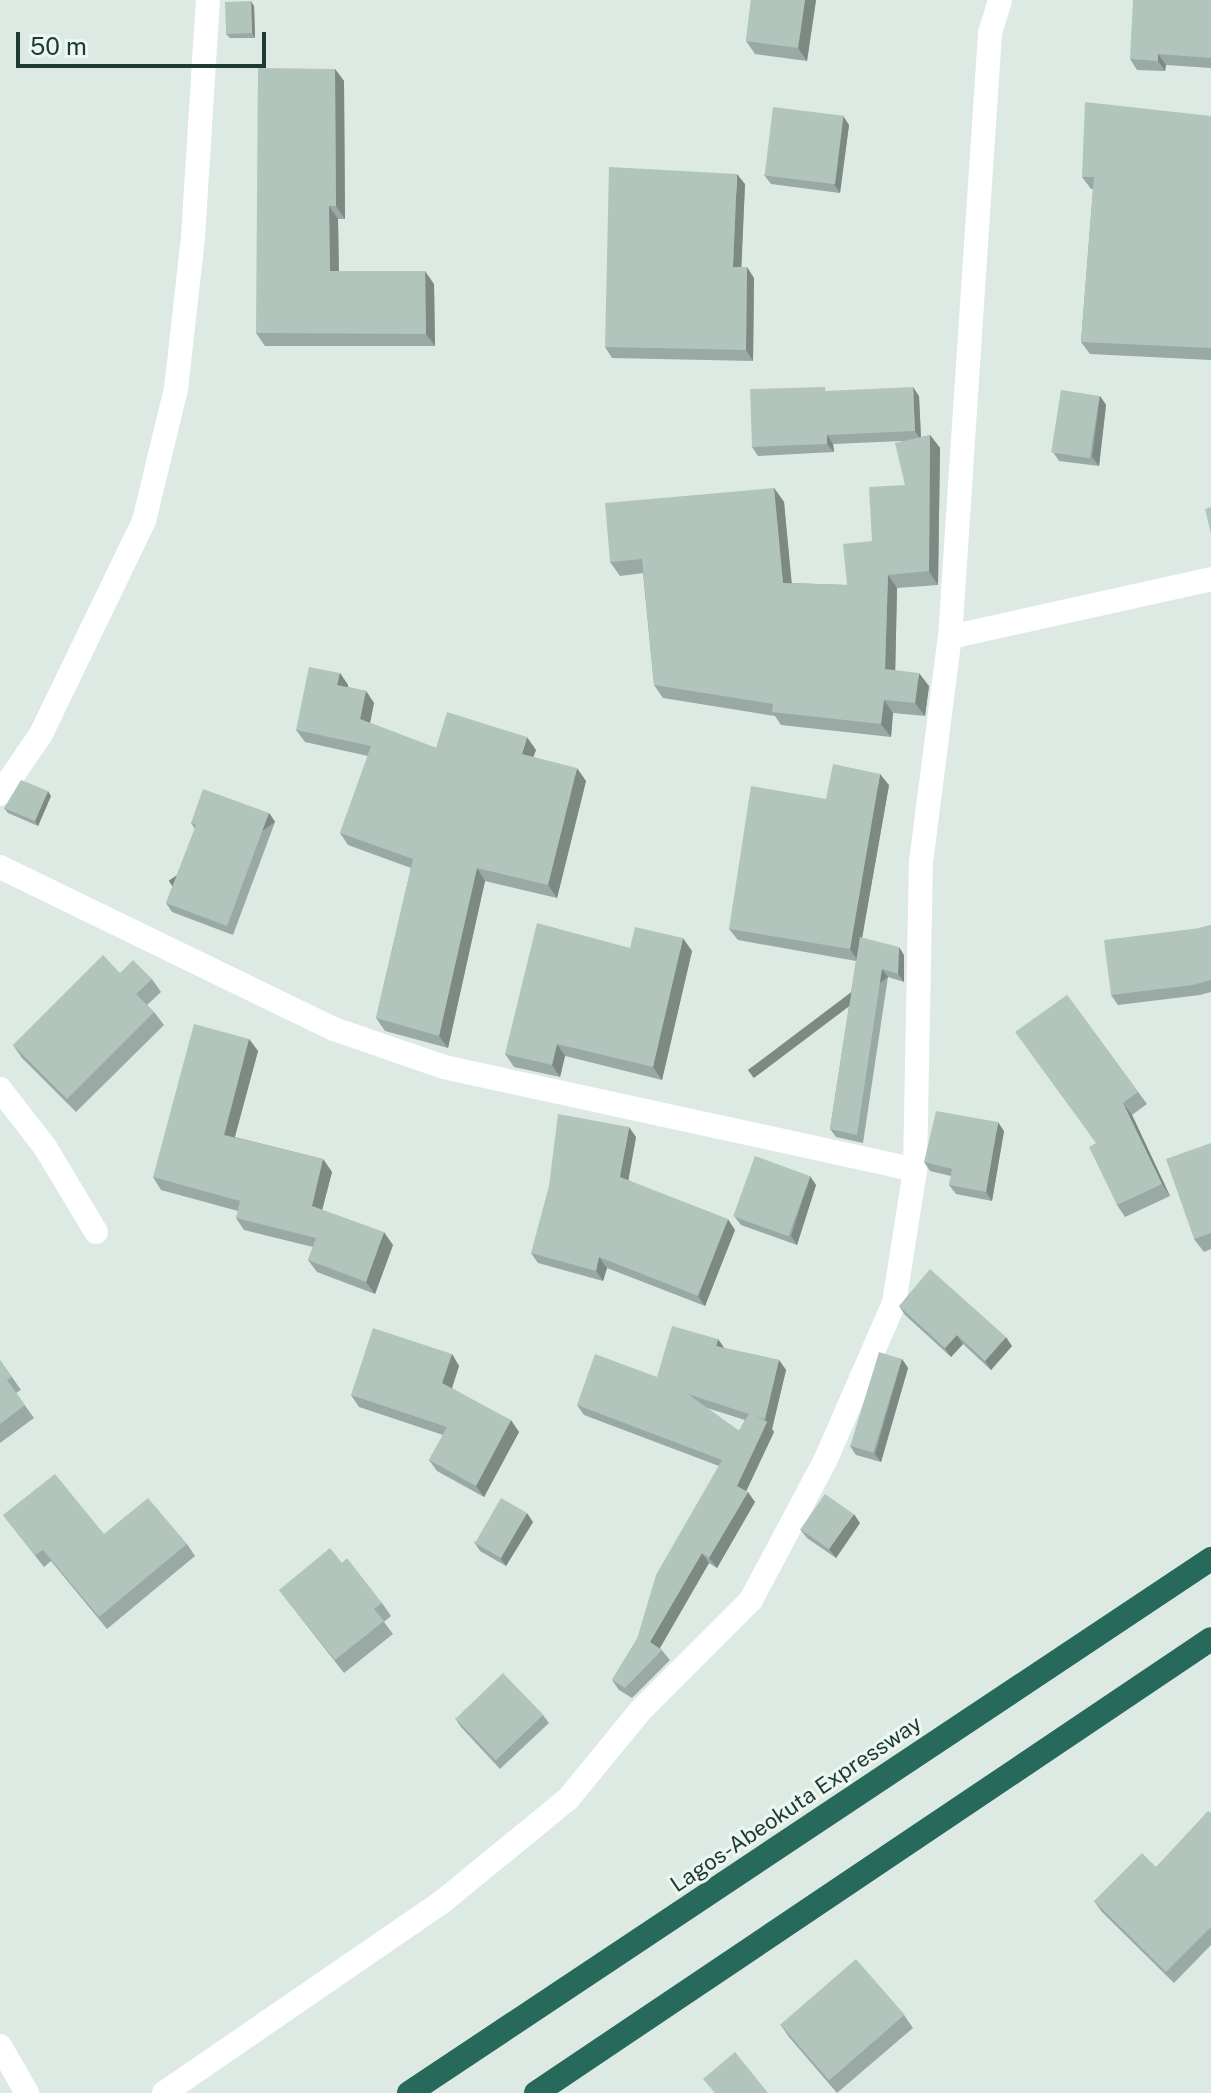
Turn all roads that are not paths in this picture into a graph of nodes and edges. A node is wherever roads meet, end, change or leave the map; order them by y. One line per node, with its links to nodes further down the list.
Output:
1 (208, 0): 5 (street)
2 (1000, 0): 4 (street)
3 (1211, 579): 4 (street)
4 (950, 637): 8 (street)
5 (0, 794)
6 (0, 867): 8 (street)
7 (0, 1089): 9 (street)
8 (915, 1170): 14 (street)
9 (96, 1232)
10 (1211, 1559): 15 (highway, Lagos-Abeokuta Expressway)
11 (1211, 1639): 16 (highway)
12 (0, 2046): 13 (street)
13 (27, 2093)
14 (164, 2093)
15 (409, 2093)
16 (536, 2093)

